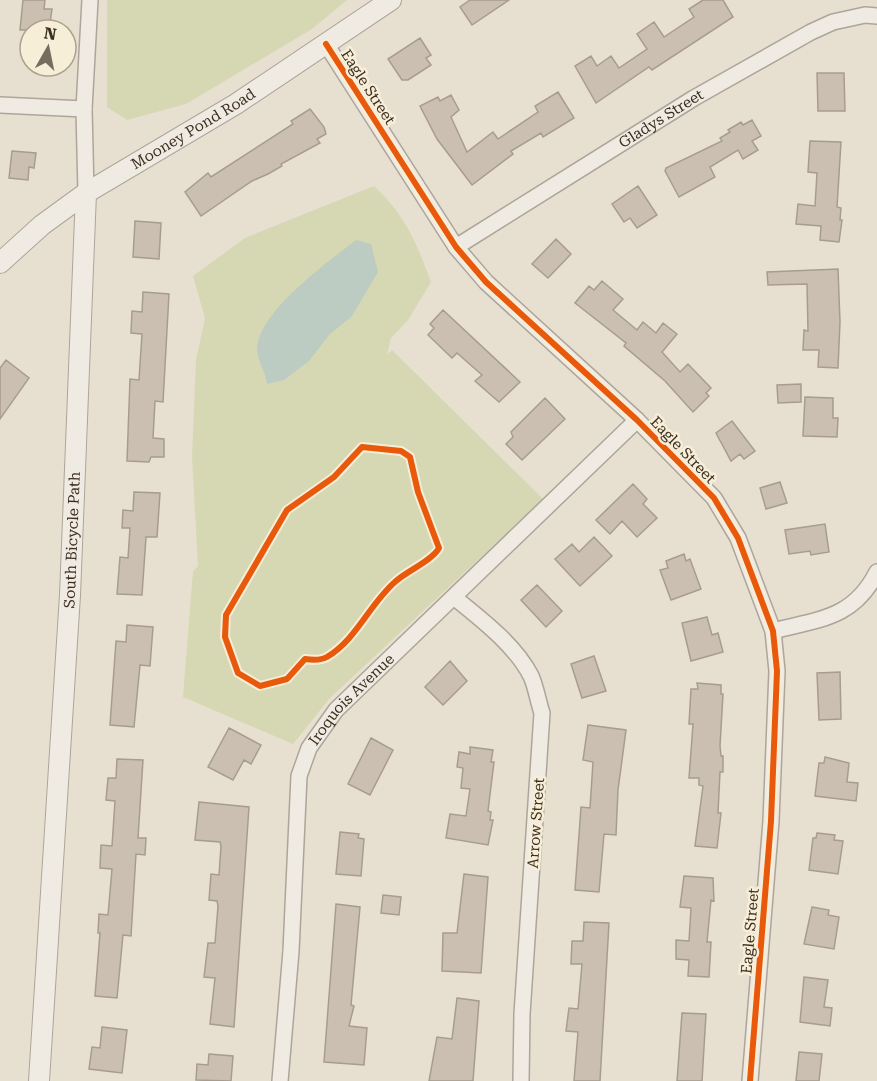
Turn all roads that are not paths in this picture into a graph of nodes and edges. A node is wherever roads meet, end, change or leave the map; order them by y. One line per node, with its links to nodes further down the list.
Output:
1 (90, 0): 6 (street, South Bicycle Path)
2 (391, 0): 4 (street, Mooney Pond Road)
3 (877, 16): 8 (street, Gladys Street)
4 (326, 44): 7 (street, Mooney Pond Road); 8 (street, Eagle Street)
5 (0, 105): 6 (street)
6 (84, 109): 7 (street, South Bicycle Path)
7 (86, 193): 9 (street, Mooney Pond Road); 14 (street, South Bicycle Path)
8 (456, 247): 10 (street, Eagle Street)
9 (0, 263)
10 (637, 420): 12 (street, Iroquois Avenue); 13 (street, Eagle Street)
11 (875, 582): 13 (street)
12 (455, 598): 15 (street, Iroquois Avenue); 16 (street, Arrow Street)
13 (773, 631): 17 (street, Eagle Street)
14 (39, 1081)
15 (280, 1081)
16 (521, 1081)
17 (750, 1081)

